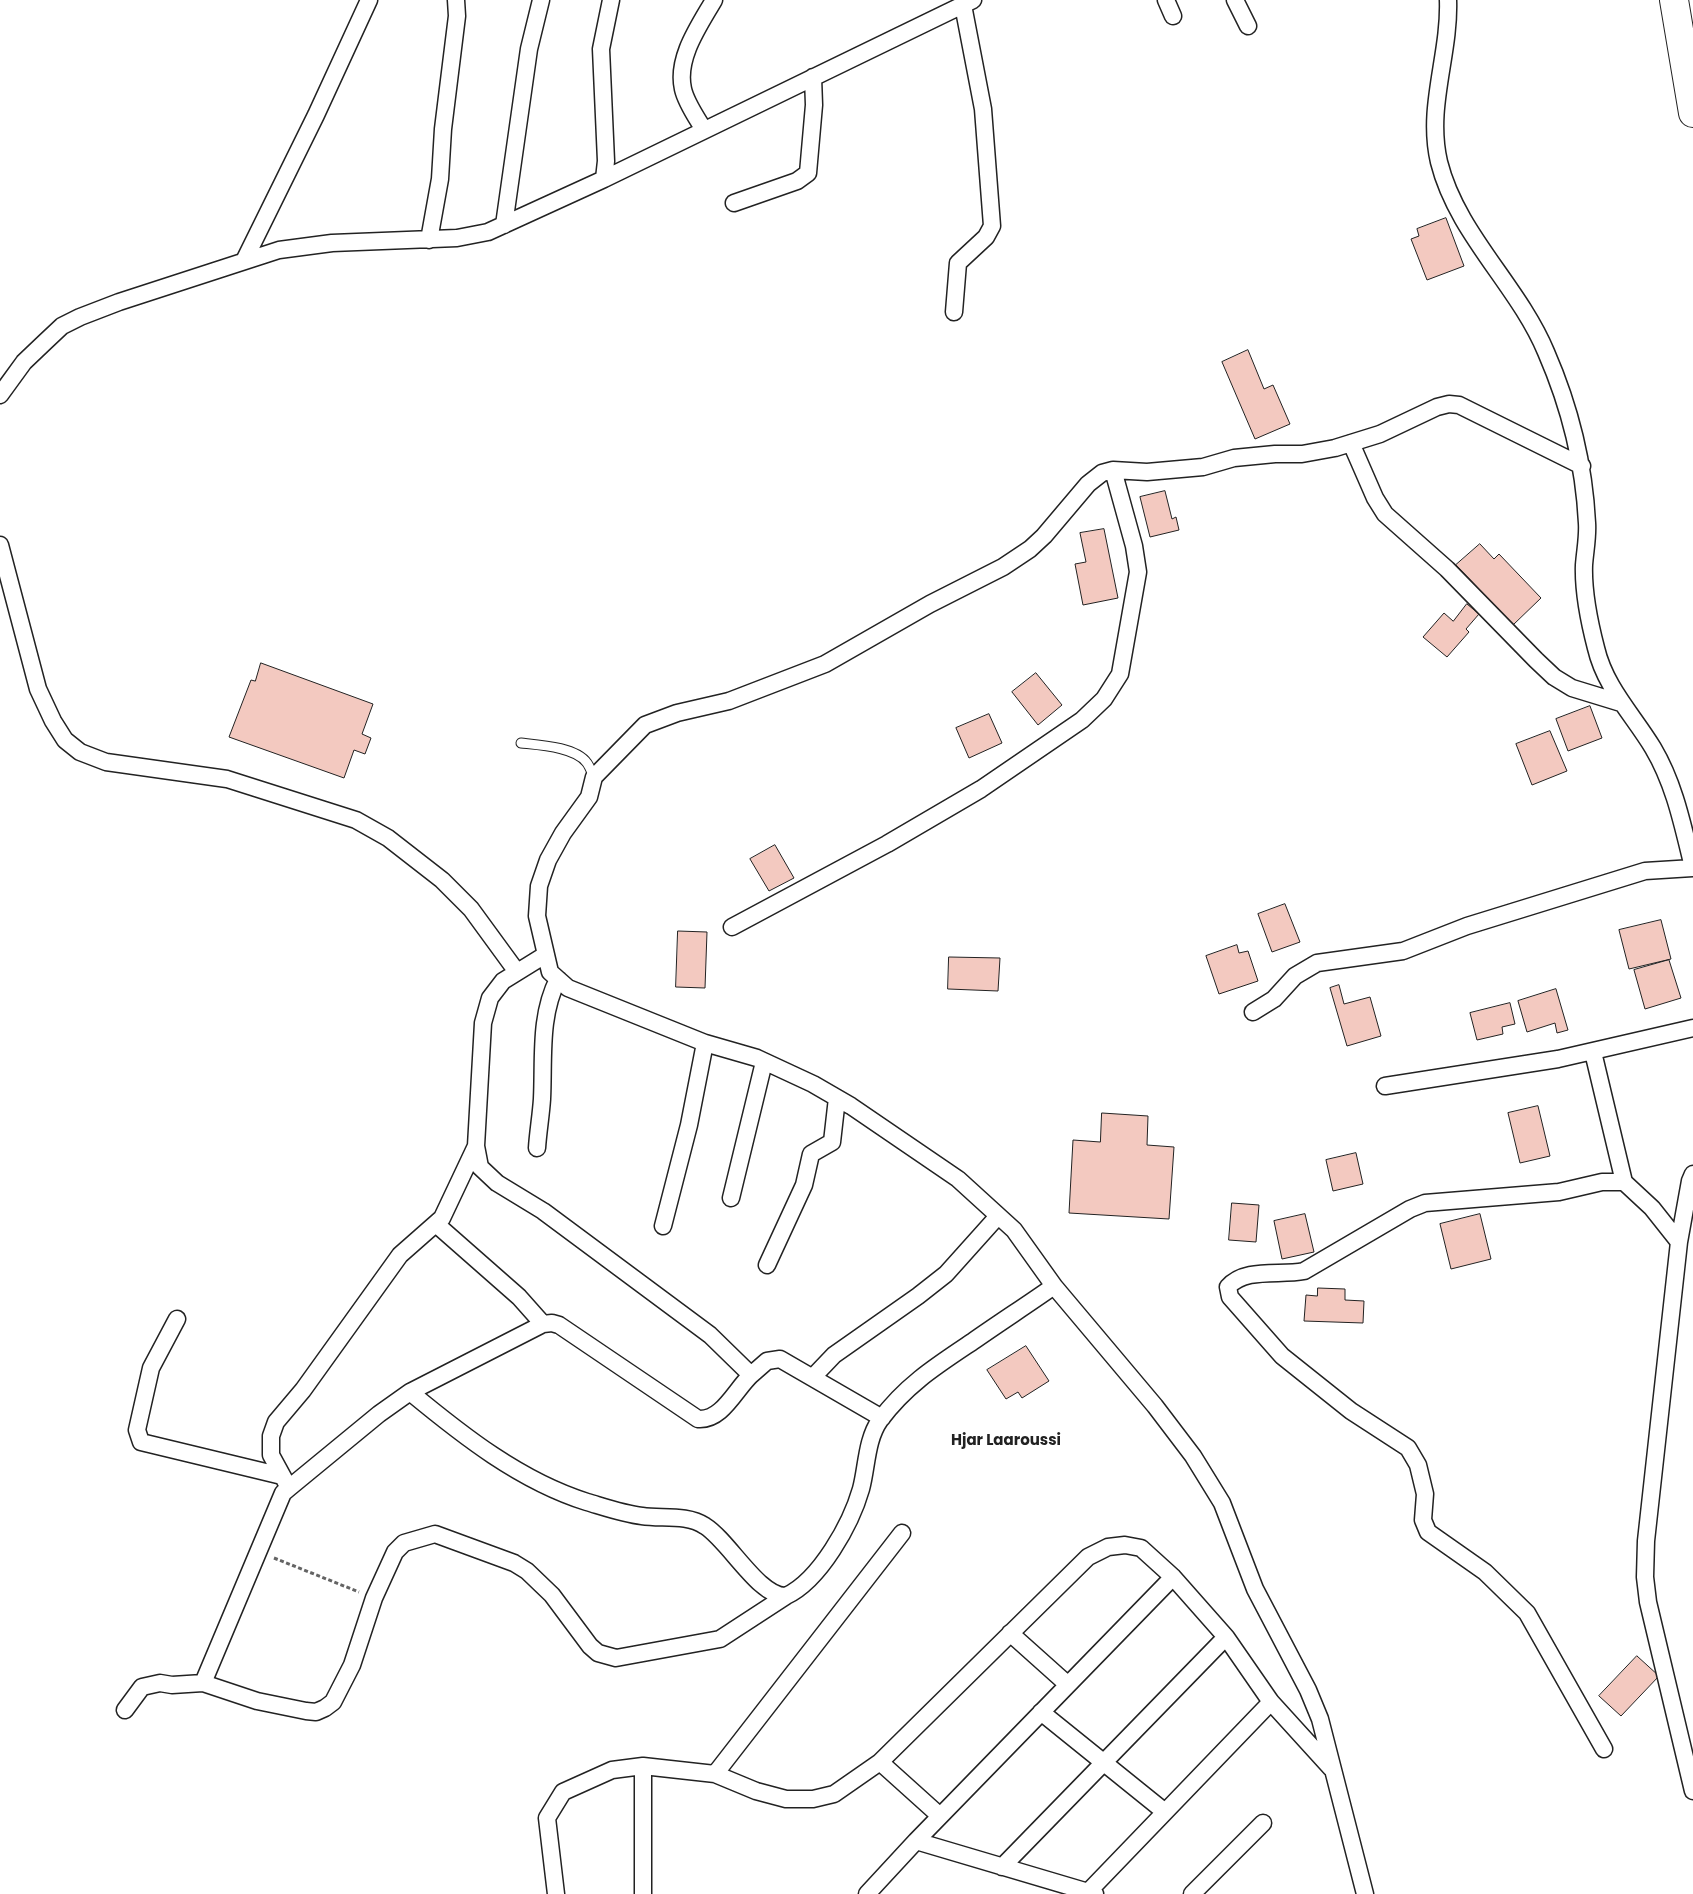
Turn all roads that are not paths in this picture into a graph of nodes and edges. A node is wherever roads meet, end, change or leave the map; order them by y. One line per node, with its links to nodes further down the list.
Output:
1 (369, 0): 20 (street)
2 (456, 0): 19 (street)
3 (541, 0): 18 (street)
4 (611, 0): 16 (street)
5 (714, 0): 15 (street)
6 (1166, 0): 11 (street)
7 (1236, 0): 12 (street)
8 (1448, 0): 24 (street)
9 (1674, 0): 14 (highway)
10 (968, 3): 13 (street); 21 (street)
11 (1173, 16)
12 (1248, 26)
13 (813, 77): 15 (street); 17 (street)
14 (1693, 113)
15 (704, 130): 16 (street)
16 (604, 180): 18 (street)
17 (734, 204)
18 (504, 225): 19 (street)
19 (429, 240): 20 (street)
20 (244, 261): 22 (street)
21 (954, 312)
22 (0, 395)
23 (1351, 443): 24 (street); 25 (street); 27 (street)
24 (1582, 466): 27 (street)
25 (1112, 470): 29 (street); 31 (street)
26 (0, 546): 33 (street)
27 (1621, 703): 30 (street)
28 (521, 743): 29 (lane)
29 (594, 777): 32 (street)
30 (1693, 868): 35 (street)
31 (732, 927)
32 (545, 955): 33 (street); 34 (street)
33 (517, 972): 42 (street)
34 (558, 979): 37 (street); 43 (street)
35 (1253, 1012)
36 (1693, 1028): 38 (street)
37 (705, 1043): 39 (street); 49 (street)
38 (1593, 1052): 40 (street); 45 (street)
39 (764, 1062): 41 (street); 46 (street)
40 (1385, 1086)
41 (837, 1098): 47 (street); 51 (street)
42 (476, 1146): 48 (street); 55 (street)
43 (536, 1148)
44 (1693, 1174): 50 (street)
45 (1624, 1182): 50 (street); 70 (street)
46 (731, 1198)
47 (998, 1216): 52 (street); 56 (street)
48 (436, 1224): 54 (street); 59 (street)
49 (663, 1226)
50 (1679, 1242): 76 (street)
51 (767, 1265)
52 (1054, 1286): 58 (street); 74 (street)
53 (176, 1319): 59 (street)
54 (543, 1324): 55 (street); 57 (street)
55 (751, 1376): 56 (street)
56 (813, 1377): 58 (street)
57 (410, 1392): 59 (street); 62 (street)
58 (882, 1418): 62 (street)
59 (286, 1482): 65 (street)
60 (902, 1533): 75 (street)
61 (1173, 1577): 63 (street); 64 (street); 66 (street)
62 (786, 1596): 65 (street)
63 (1010, 1634): 66 (street); 71 (street)
64 (1226, 1637): 67 (street); 72 (street)
65 (203, 1683): 68 (street)
66 (1067, 1684): 69 (street)
67 (1270, 1702): 74 (street); 77 (street)
68 (125, 1710)
69 (1041, 1712): 72 (street); 78 (street)
70 (1604, 1749)
71 (880, 1762): 75 (street); 78 (street)
72 (1105, 1762): 77 (street); 81 (street)
73 (643, 1766): 75 (street); 83 (street); 84 (street)
74 (1332, 1769): 87 (street)
75 (715, 1774)
76 (1693, 1791)
77 (1165, 1812): 82 (street)
78 (940, 1816): 80 (street)
79 (1263, 1823): 86 (street)
80 (916, 1841): 81 (street); 85 (street)
81 (1002, 1867): 82 (street)
82 (1092, 1892)
83 (556, 1894)
84 (643, 1894)
85 (867, 1894)
86 (1192, 1894)
87 (1365, 1894)

